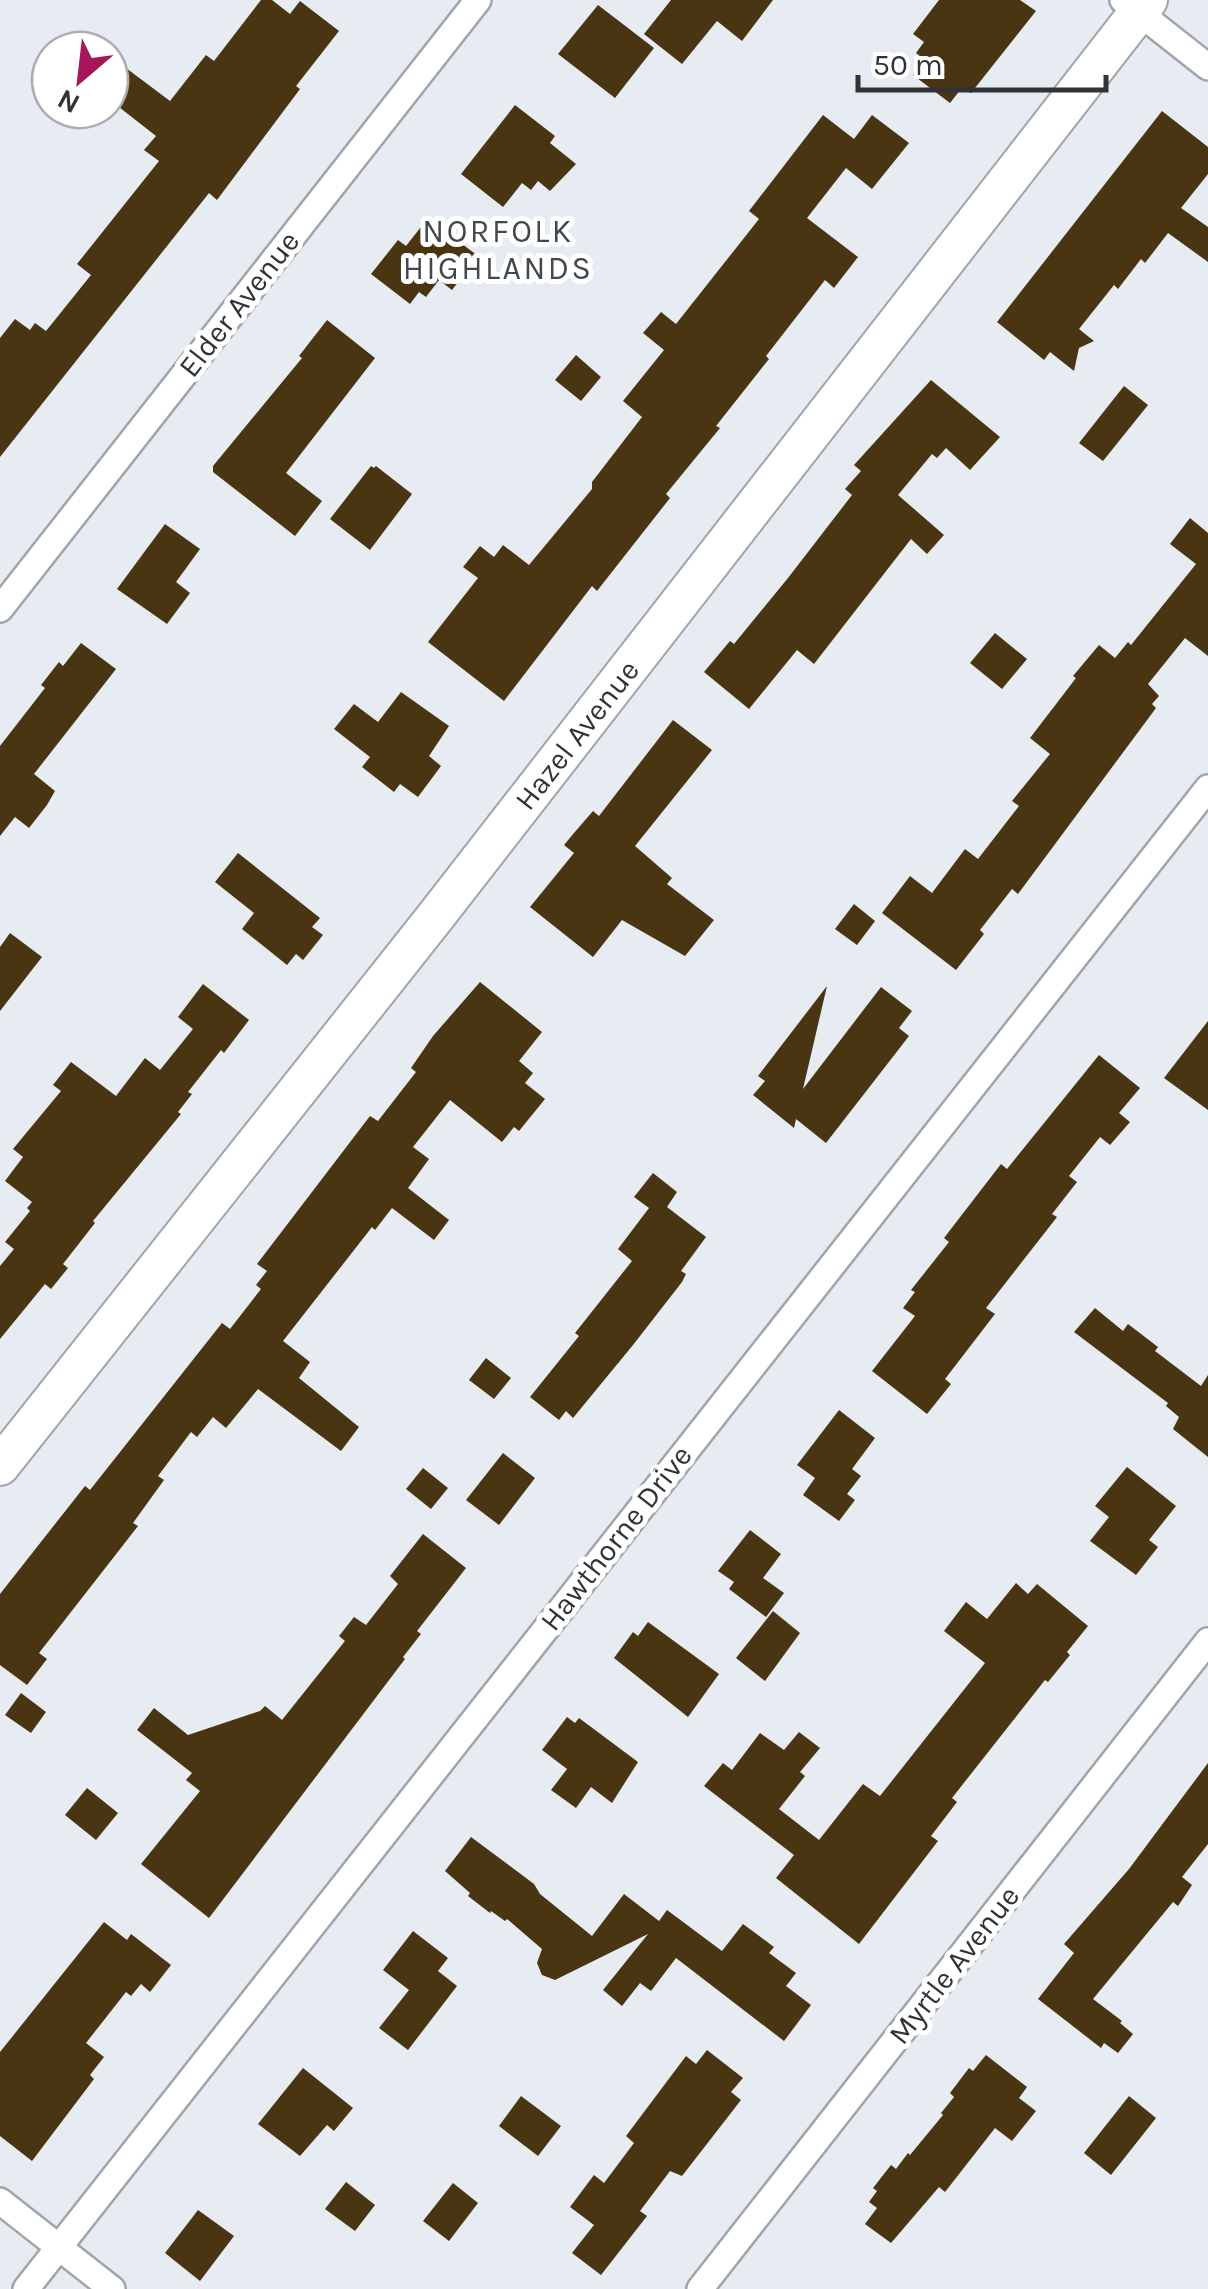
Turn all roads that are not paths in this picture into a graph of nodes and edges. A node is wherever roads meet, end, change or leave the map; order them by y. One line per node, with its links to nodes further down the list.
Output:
1 (478, 0): 4 (street, Elder Avenue)
2 (1136, 4): 3 (street); 6 (street, Hazel Avenue)
3 (1208, 67)
4 (0, 609)
5 (1208, 788): 9 (street, Hawthorne Drive)
6 (0, 1466)
7 (1208, 1641): 12 (street, Myrtle Avenue)
8 (0, 2201): 9 (street)
9 (58, 2247): 10 (street, Hawthorne Drive); 11 (street)
10 (26, 2289)
11 (112, 2289)
12 (700, 2289)

